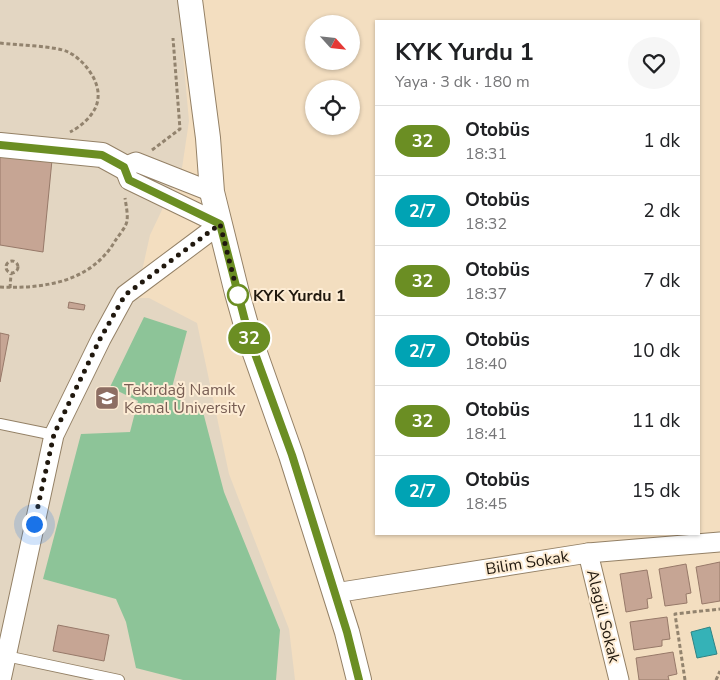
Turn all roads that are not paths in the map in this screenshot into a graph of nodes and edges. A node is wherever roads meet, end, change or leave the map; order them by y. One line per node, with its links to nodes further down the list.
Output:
1 (190, 0): 4 (street)
2 (0, 145): 3 (street)
3 (124, 167): 4 (street); 5 (street)
4 (212, 192): 5 (street)
5 (220, 224): 7 (street); 10 (street)
6 (0, 424): 7 (lane)
7 (54, 434): 11 (street)
8 (720, 542): 9 (street, Bilim Sokak)
9 (588, 553): 10 (street, Bilim Sokak); 15 (street, Alagül Sokak)
10 (335, 593): 14 (street)
11 (6, 656): 12 (street); 13 (lane)
12 (1, 680)
13 (119, 680)
14 (359, 680)
15 (619, 680)

